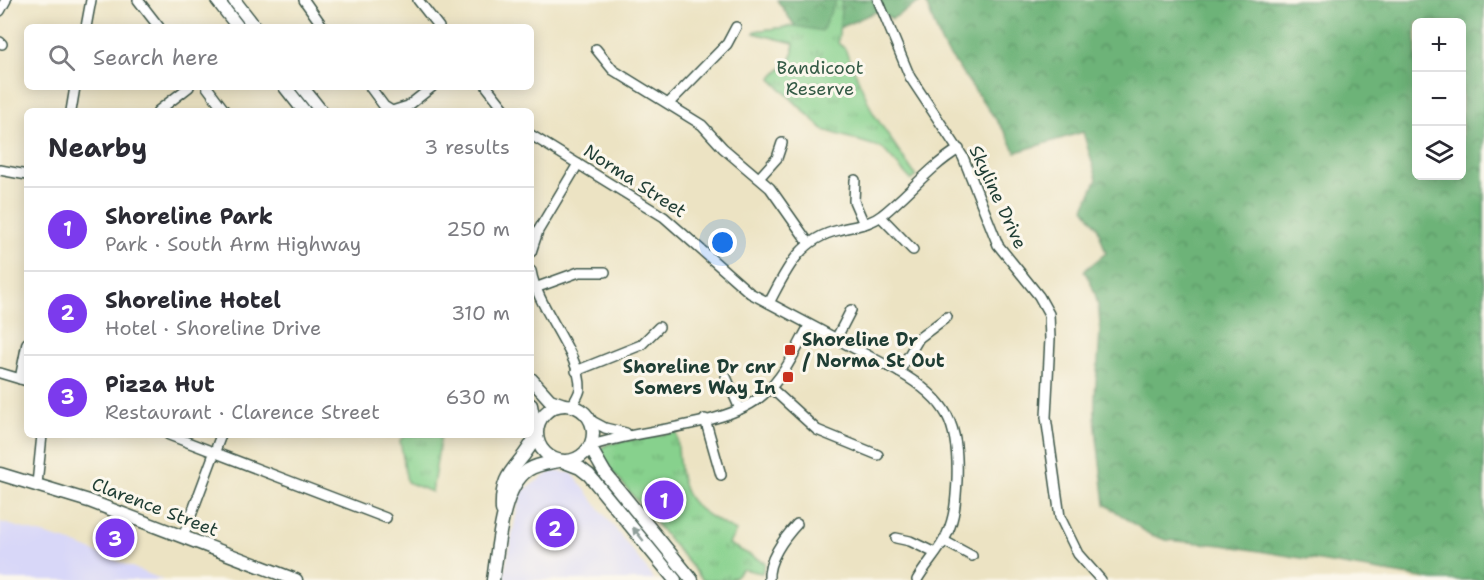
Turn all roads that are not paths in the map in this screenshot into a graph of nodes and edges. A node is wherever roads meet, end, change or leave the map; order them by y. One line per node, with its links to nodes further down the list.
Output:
1 (6, 0): 9 (street)
2 (92, 0): 10 (street)
3 (138, 0): 11 (street)
4 (217, 0): 12 (main road)
5 (304, 0): 14 (street)
6 (418, 0): 15 (street)
7 (878, 0): 37 (street, Skyline Drive)
8 (238, 3): 13 (main road)
9 (0, 10)
10 (87, 24)
11 (157, 24)
12 (236, 24)
13 (253, 24)
14 (320, 24)
15 (438, 24)
16 (736, 27): 26 (street)
17 (596, 49): 26 (street)
18 (74, 90): 27 (street)
19 (185, 90): 28 (street)
20 (209, 90): 29 (street)
21 (287, 90): 30 (main road)
22 (304, 90): 31 (main road)
23 (372, 90): 32 (street)
24 (428, 90): 33 (street)
25 (489, 90): 34 (street)
26 (669, 103): 41 (street)
27 (72, 108)
28 (162, 108)
29 (223, 108)
30 (302, 108)
31 (319, 108)
32 (390, 108)
33 (402, 108)
34 (504, 108)
35 (534, 137): 38 (street, Norma Street)
36 (782, 143): 41 (street)
37 (959, 149): 43 (street); 95 (street, Skyline Drive)
38 (578, 164): 46 (street); 51 (street, Norma Street)
39 (0, 170): 40 (street)
40 (24, 174)
41 (759, 178): 45 (street)
42 (855, 180): 44 (street)
43 (881, 217): 44 (street); 47 (street)
44 (864, 224): 45 (street)
45 (808, 242): 51 (street)
46 (534, 245)
47 (913, 250)
48 (605, 272): 50 (street)
49 (534, 284): 50 (street)
50 (535, 288): 57 (street)
51 (769, 303): 54 (street, Norma Street)
52 (851, 310): 56 (street)
53 (947, 317): 58 (street)
54 (809, 326): 56 (street, Norma Street); 63 (street)
55 (658, 327): 57 (street)
56 (836, 339): 58 (street, Norma Street)
57 (576, 371): 64 (street)
58 (899, 372): 86 (street, Norma Street)
59 (0, 374): 61 (street)
60 (726, 377): 65 (street)
61 (24, 380)
62 (534, 383): 64 (main road)
63 (771, 388): 65 (street); 76 (street)
64 (568, 406): 67 (main road); 69 (main road)
65 (740, 409): 66 (street)
66 (705, 419): 70 (street); 79 (street)
67 (590, 420): 70 (street); 74 (main road)
68 (534, 422): 69 (main road)
69 (536, 434): 77 (main road); 82 (main road)
70 (632, 434): 74 (street)
71 (42, 438): 80 (street)
72 (177, 438): 75 (street)
73 (220, 438): 75 (street)
74 (590, 446): 77 (main road); 92 (main road)
75 (216, 453): 81 (street); 84 (street)
76 (878, 455)
77 (561, 461): 82 (main road); 91 (main road, one-way to 77)
78 (0, 474): 80 (main road, Clarence Street)
79 (721, 475)
80 (37, 484): 84 (main road, Clarence Street)
81 (386, 518)
82 (502, 523): 90 (main road)
83 (797, 524): 93 (street)
84 (183, 537): 89 (main road, Clarence Street)
85 (896, 538): 87 (street)
86 (944, 541): 87 (street, Norma Street); 88 (street)
87 (935, 553): 94 (street, Norma Street)
88 (972, 556)
89 (296, 580)
90 (493, 580)
91 (675, 580)
92 (692, 580)
93 (769, 580)
94 (916, 580)
95 (1101, 580)

